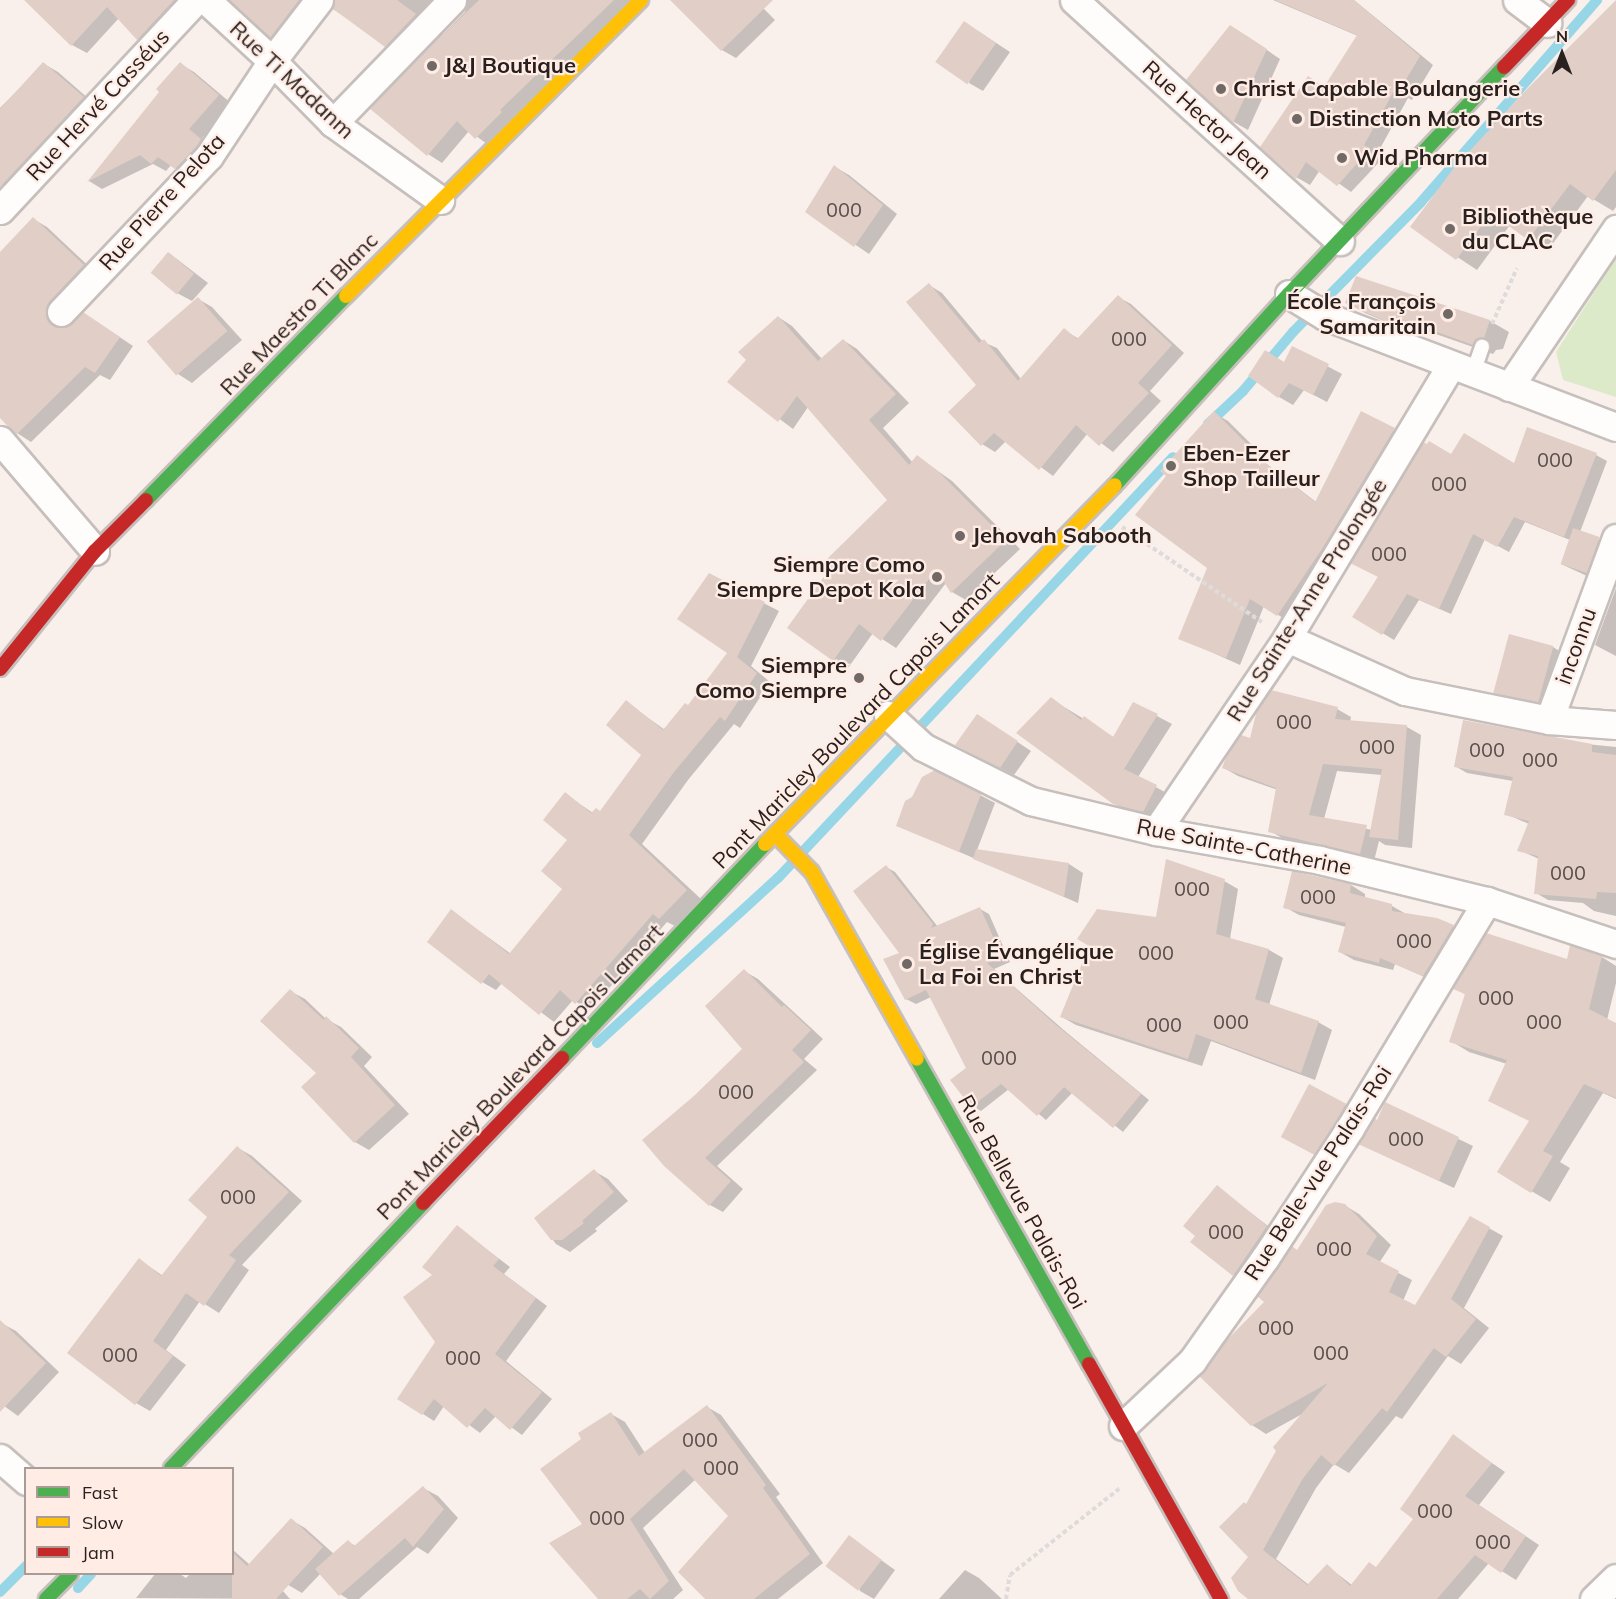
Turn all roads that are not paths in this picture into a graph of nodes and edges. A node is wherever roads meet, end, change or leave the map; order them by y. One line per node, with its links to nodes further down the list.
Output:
1 (196, 0): 13 (street, Rue Hervé Casséus)
2 (206, 0): 10 (street, Rue Ti Madanm)
3 (319, 0): 10 (street, Rue Pierre Pelota)
4 (452, 0): 11 (street)
5 (641, 0): 12 (street, Rue Maestro Ti Blanc)
6 (1074, 0): 15 (street, Rue Hector Jean)
7 (1517, 0): 9 (street)
8 (1568, 0): 9 (street, Pont Maricley Boulevard Capois Lamort)
9 (1547, 23): 15 (street, Pont Maricley Boulevard Capois Lamort)
10 (272, 61): 11 (street, Rue Ti Madanm); 17 (street, Rue Pierre Pelota)
11 (333, 123): 12 (street, Rue Ti Madanm)
12 (440, 200): 24 (street, Rue Maestro Ti Blanc)
13 (0, 210)
14 (1616, 229): 20 (street)
15 (1340, 241): 16 (street, Pont Maricley Boulevard Capois Lamort)
16 (1306, 304): 19 (street); 29 (street, Pont Maricley Boulevard Capois Lamort)
17 (61, 312)
18 (1482, 347): 19 (lane)
19 (1462, 369): 20 (street); 25 (street, Rue Sainte-Anne Prolongée)
20 (1509, 387): 21 (street)
21 (1616, 427)
22 (0, 440): 24 (street)
23 (1616, 538): 27 (street, inconnu)
24 (95, 551): 26 (street, Rue Maestro Ti Blanc)
25 (1287, 638): 27 (street); 30 (street, Rue Sainte-Anne Prolongée)
26 (0, 669)
27 (1549, 720): 28 (street)
28 (1616, 725)
29 (906, 731): 30 (street, Rue Sainte-Catherine); 31 (street, Pont Maricley Boulevard Capois Lamort)
30 (1156, 831): 32 (street, Rue Sainte-Catherine)
31 (775, 834): 34 (street, Rue Bellevue Palais-Roi); 36 (street, Pont Maricley Boulevard Capois Lamort)
32 (1487, 901): 33 (street, Rue Sainte-Catherine); 34 (street, Rue Belle-vue Palais-Roi)
33 (1616, 944)
34 (1123, 1426): 41 (street, Rue Bellevue Palais-Roi)
35 (0, 1458): 37 (street)
36 (172, 1467)
37 (24, 1479)
38 (70, 1575): 40 (street)
39 (1616, 1578): 42 (street)
40 (46, 1599)
41 (1221, 1599)
42 (1594, 1599)

